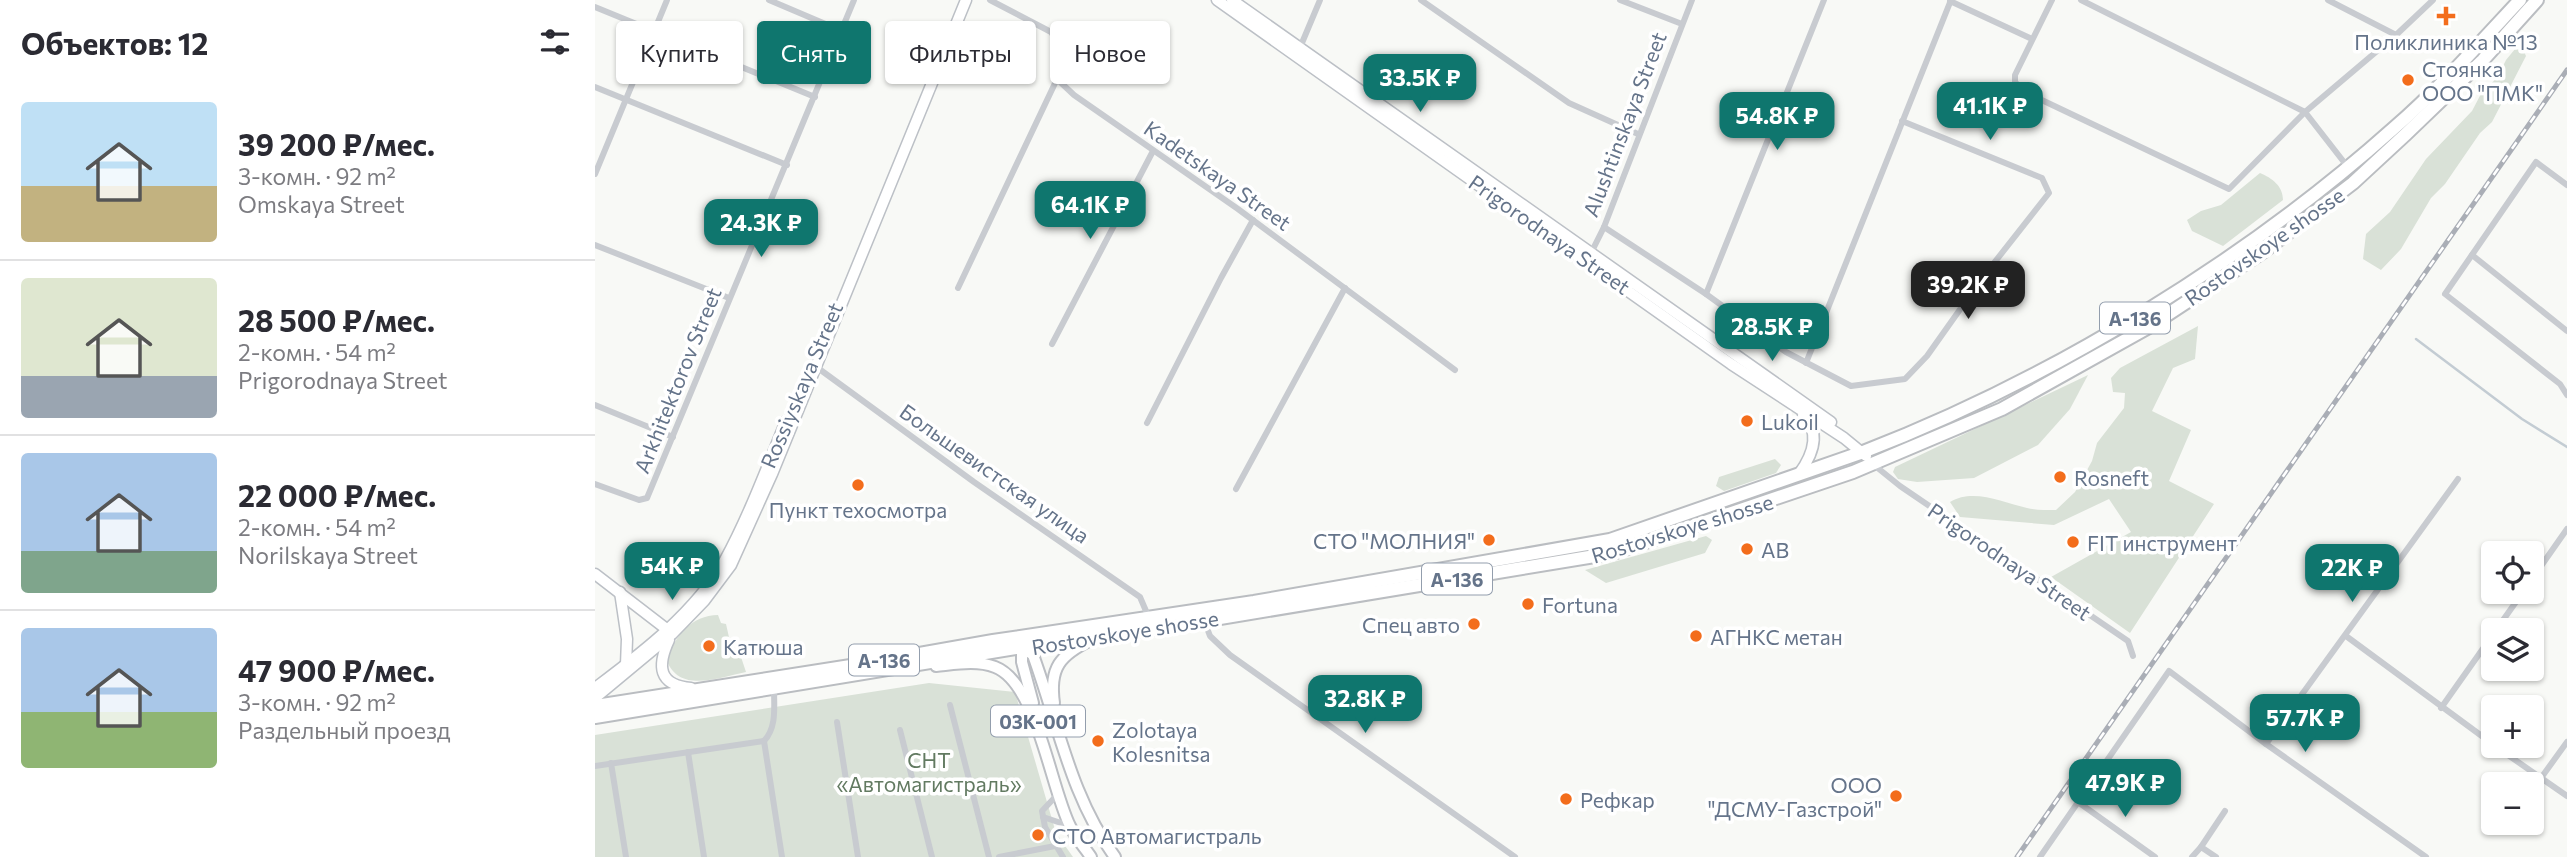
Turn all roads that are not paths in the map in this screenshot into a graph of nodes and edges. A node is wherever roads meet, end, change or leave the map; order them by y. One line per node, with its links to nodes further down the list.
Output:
1 (667, 0): 23 (street)
2 (769, 0): 24 (street)
3 (855, 0): 25 (street, Arkhitektorov Street)
4 (959, 0): 59 (street, Rossiyskaya Street)
5 (966, 0): 59 (street, Rossiyskaya Street)
6 (990, 0): 27 (street)
7 (1217, 0): 30 (street, Prigorodnaya Street)
8 (1231, 0): 30 (street, Prigorodnaya Street)
9 (1319, 0): 30 (street)
10 (1421, 0): 41 (street)
11 (1620, 0): 26 (street)
12 (1692, 0): 26 (street, Alushtinskaya Street)
13 (1824, 0): 54 (street)
14 (1951, 0): 29 (street); 40 (street)
15 (2052, 0): 29 (street)
16 (2081, 0): 39 (street)
17 (2328, 0): 28 (street)
18 (2433, 0): 28 (street)
19 (2520, 0): 44 (highway, Rostovskoye shosse / А-136)
20 (2537, 0): 67 (highway, Rostovskoye shosse / А-136)
21 (595, 7): 22 (street)
22 (629, 21)
23 (658, 21)
24 (818, 21)
25 (846, 21)
26 (1682, 24): 41 (street, Alushtinskaya Street)
27 (1050, 31)
28 (2396, 35): 39 (street)
29 (2032, 39): 39 (street)
30 (1298, 52): 51 (street, Prigorodnaya Street)
31 (743, 68): 37 (street)
32 (631, 84): 38 (street)
33 (820, 84): 37 (street, Arkhitektorov Street)
34 (1056, 84): 52 (street)
35 (1063, 84): 42 (street, Kadetskaya Street)
36 (595, 87): 38 (street)
37 (815, 97): 43 (street, Arkhitektorov Street)
38 (625, 100): 43 (street); 45 (street)
39 (2305, 112): 44 (street)
40 (1902, 121): 58 (street); 58 (street, Prigorodnaya Street)
41 (1638, 134): 48 (street, Alushtinskaya Street)
42 (1153, 151): 47 (street, Kadetskaya Street); 57 (street)
43 (787, 165): 55 (street, Arkhitektorov Street)
44 (2348, 168): 66 (highway, Rostovskoye shosse / А-136)
45 (595, 174)
46 (2567, 185): 50 (street)
47 (1253, 220): 53 (street, Kadetskaya Street); 64 (street)
48 (1604, 227): 51 (street, Alushtinskaya Street); 54 (street, Prigorodnaya Street)
49 (595, 246): 55 (street)
50 (2472, 255): 56 (street); 61 (street)
51 (1589, 256): 62 (street, Prigorodnaya Street); 66 (street, Prigorodnaya Street)
52 (958, 288)
53 (1345, 288): 60 (street, Kadetskaya Street); 71 (street)
54 (1706, 294): 58 (street, Prigorodnaya Street)
55 (729, 298): 65 (street, Arkhitektorov Street)
56 (2567, 331)
57 (1052, 344)
58 (1806, 363)
59 (813, 364): 77 (street, Большевистская улица); 78 (street, Rossiyskaya Street)
60 (1455, 370)
61 (2567, 395)
62 (1787, 400): 66 (street, Prigorodnaya Street); 68 (street)
63 (595, 405): 65 (street)
64 (1147, 423)
65 (673, 437): 70 (street, Arkhitektorov Street)
66 (1866, 451): 67 (street, Prigorodnaya Street); 68 (highway, Rostovskoye shosse / А-136)
67 (1878, 466): 76 (highway, Rostovskoye shosse / А-136); 85 (street, Prigorodnaya Street)
68 (1799, 474): 76 (highway, Rostovskoye shosse / А-136)
69 (2458, 479): 81 (street)
70 (595, 484)
71 (1236, 489)
72 (2567, 529): 73 (street)
73 (2544, 562)
74 (595, 574): 75 (street)
75 (620, 592): 78 (street); 87 (street)
76 (1203, 615): 77 (highway, Rostovskoye shosse / А-136); 80 (highway, Rostovskoye shosse / А-136); 130 (street)
77 (1149, 618): 79 (highway, Rostovskoye shosse / А-136)
78 (669, 631): 87 (street, Rossiyskaya Street); 91 (street, А-136); 92 (street, Rossiyskaya Street)
79 (1039, 634): 82 (highway, Rostovskoye shosse / А-136); 83 (main road, А-136)
80 (1098, 636): 83 (highway, Rostovskoye shosse / А-136); 98 (main road, 03К-001)
81 (2346, 636): 95 (street); 103 (street)
82 (1002, 640): 83 (main road, А-136); 91 (highway, Rostovskoye shosse / А-136)
83 (1022, 647): 88 (highway, Rostovskoye shosse / А-136); 98 (main road, 03К-001); 111 (main road, 03К-001)
84 (2481, 652): 95 (street)
85 (2133, 656)
86 (981, 663): 88 (main road, А-136); 111 (main road, 03К-001)
87 (626, 665): 89 (street, Rossiyskaya Street)
88 (865, 673): 90 (highway, Rostovskoye shosse / А-136)
89 (595, 688)
90 (774, 688): 96 (highway, Rostovskoye shosse / А-136); 101 (street)
91 (706, 689): 94 (highway, Rostovskoye shosse / А-136)
92 (595, 698)
93 (950, 705): 125 (street)
94 (595, 706)
95 (2441, 708): 100 (street)
96 (595, 717)
97 (837, 722): 123 (street)
98 (1058, 727): 129 (main road, 03К-001)
99 (900, 730): 124 (street)
100 (2481, 736)
101 (764, 741): 104 (street); 122 (street)
102 (2567, 742): 109 (street)
103 (2266, 744): 114 (street); 135 (street)
104 (688, 752): 106 (street); 121 (street)
105 (2513, 758): 108 (street)
106 (611, 763): 107 (street); 120 (street)
107 (595, 766)
108 (2533, 772)
109 (2544, 775)
110 (2544, 779): 113 (street)
111 (1053, 780): 112 (main road, 03К-001)
112 (1058, 794): 116 (street); 117 (main road, 03К-001)
113 (2567, 796)
114 (2078, 802): 131 (street); 132 (street)
115 (2225, 811): 119 (street)
116 (1043, 817): 117 (street); 118 (street)
117 (1070, 826): 128 (main road, 03К-001)
118 (1055, 846): 126 (street); 127 (street)
119 (2201, 847): 133 (street); 134 (street)
120 (626, 857)
121 (704, 857)
122 (782, 857)
123 (858, 857)
124 (932, 857)
125 (989, 857)
126 (999, 857)
127 (1063, 857)
128 (1091, 857)
129 (1115, 857)
130 (1515, 857)
131 (2040, 857)
132 (2155, 857)
133 (2192, 857)
134 (2216, 857)
135 (2426, 857)

